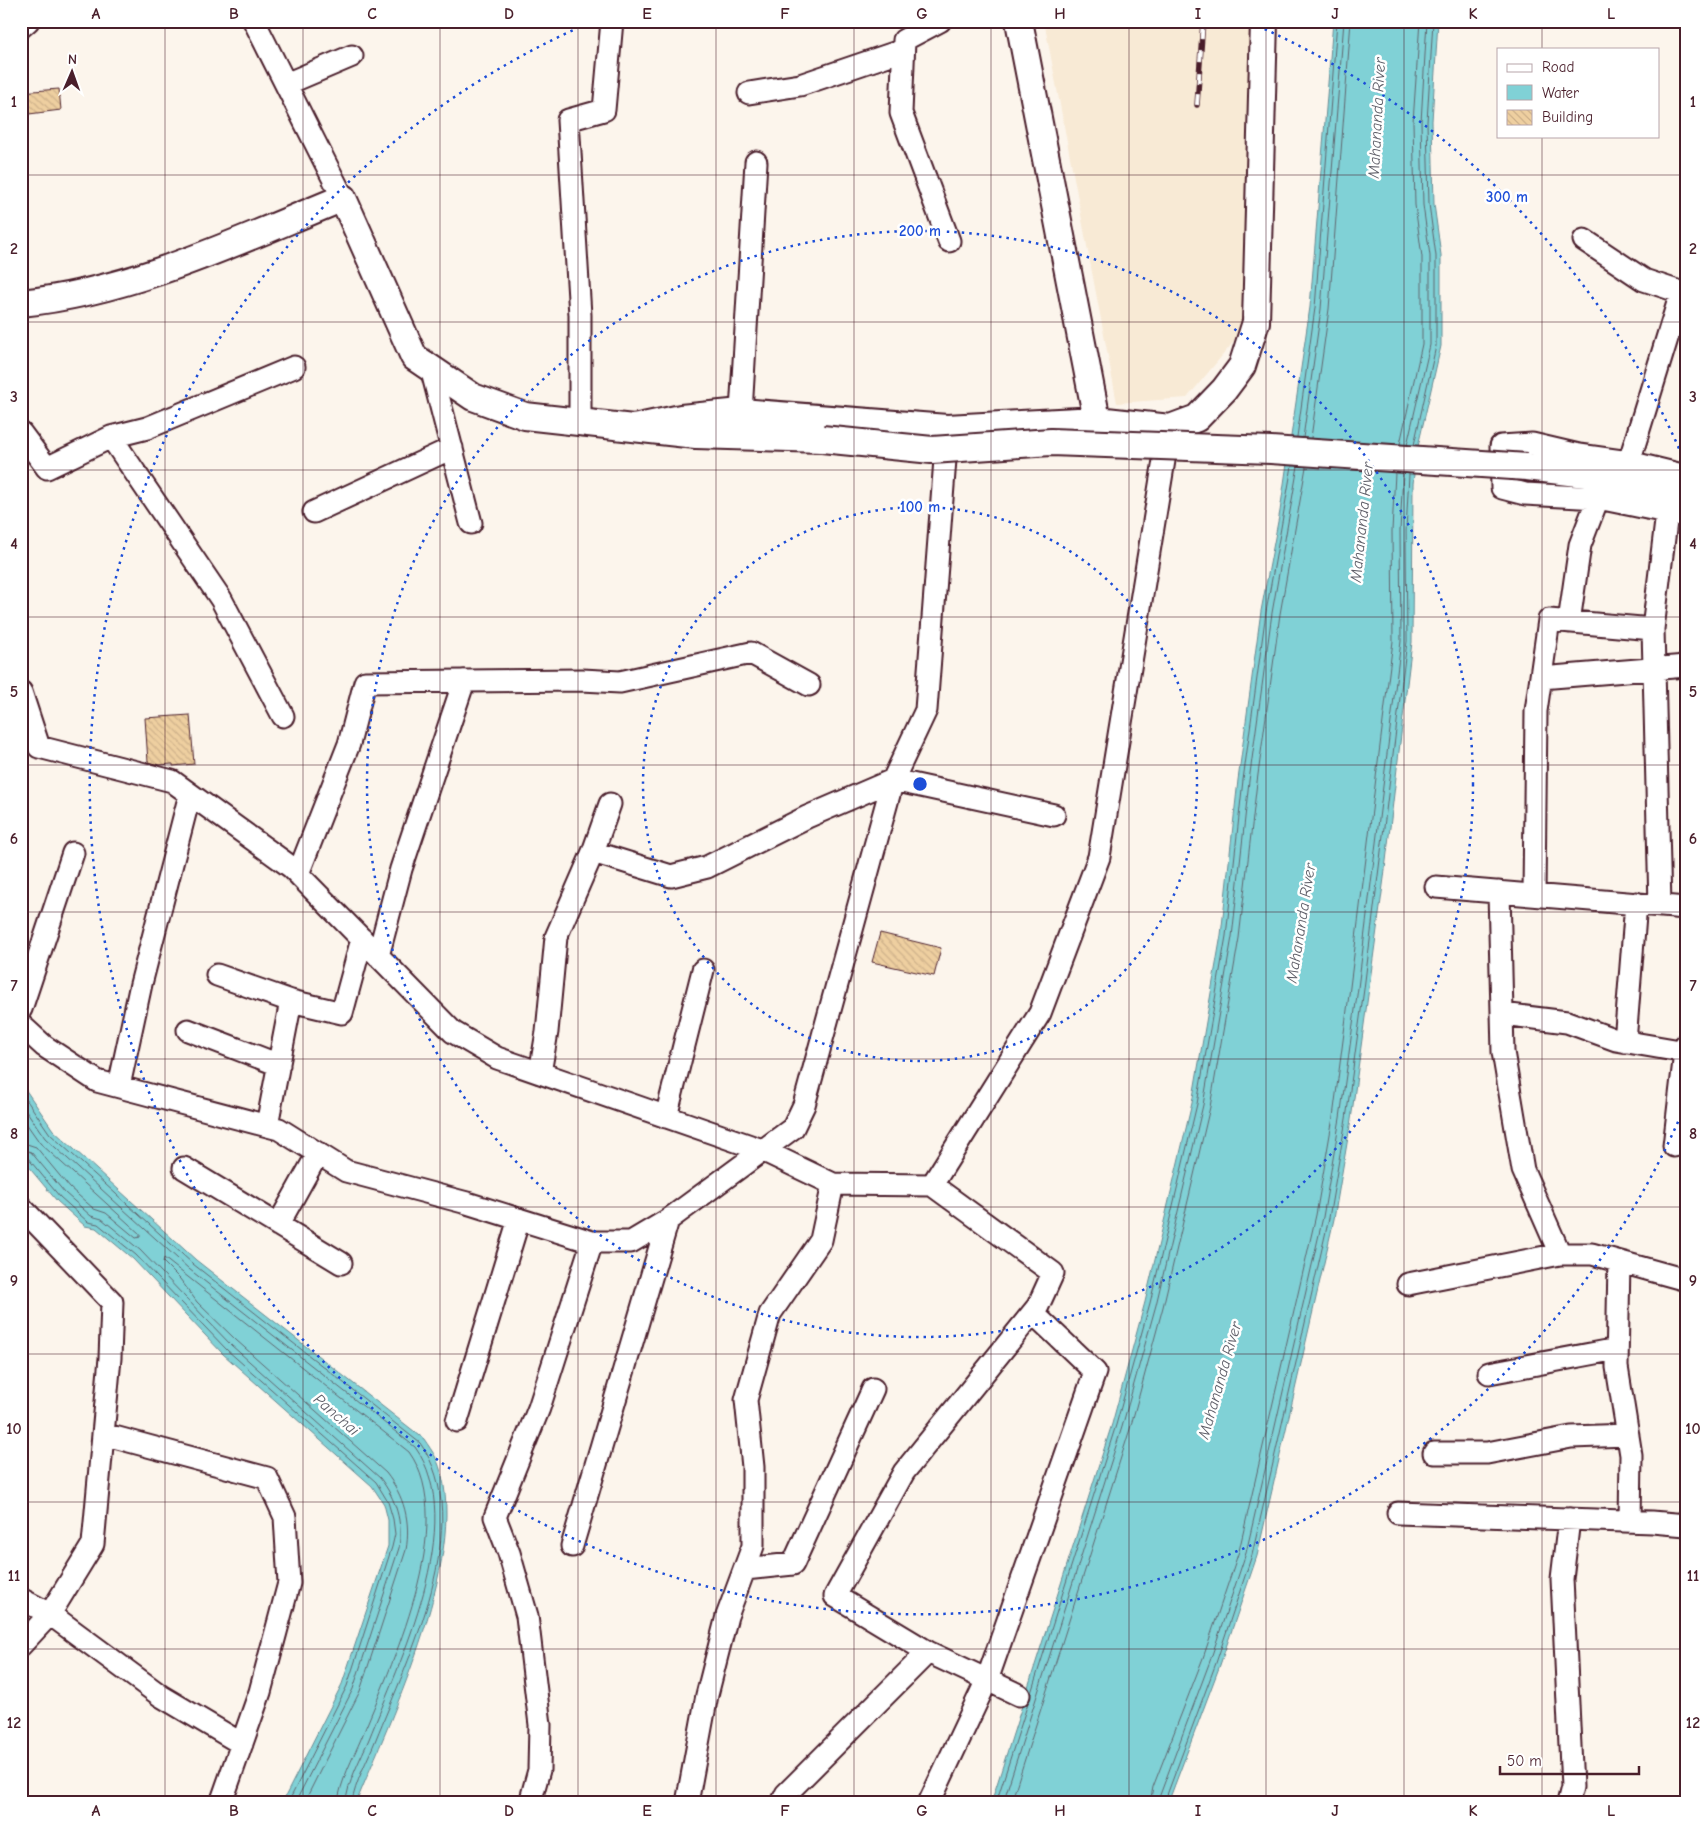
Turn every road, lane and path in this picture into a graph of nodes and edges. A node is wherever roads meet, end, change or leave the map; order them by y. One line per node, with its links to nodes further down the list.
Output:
1 (28, 21): 7 (street)
2 (254, 21): 10 (street)
3 (612, 21): 22 (street)
4 (940, 21): 8 (street)
5 (1019, 21): 21 (street)
6 (1264, 21): 25 (street)
7 (21, 28)
8 (904, 50): 11 (street); 15 (street)
9 (352, 56): 10 (street)
10 (286, 84): 13 (street)
11 (749, 93)
12 (756, 162): 20 (street)
13 (343, 198): 17 (street); 19 (street)
14 (1584, 240): 16 (street)
15 (949, 241)
16 (1683, 293): 29 (street)
17 (21, 303)
18 (294, 367): 26 (street)
19 (431, 368): 22 (street); 28 (street)
20 (741, 412): 23 (street); 24 (street)
21 (1097, 420): 24 (street); 25 (street)
22 (580, 422): 23 (street)
23 (634, 428): 31 (street, bridge)
24 (947, 428): 45 (street)
25 (1170, 428): 80 (street)
26 (111, 437): 27 (street); 44 (street)
27 (25, 443)
28 (452, 448): 33 (street); 35 (street)
29 (1629, 462): 30 (street); 32 (street)
30 (1686, 476)
31 (1686, 492)
32 (1598, 498): 34 (street); 36 (street)
33 (314, 512)
34 (1677, 514): 37 (street)
35 (471, 523)
36 (1569, 622): 37 (street); 40 (street)
37 (1653, 629): 39 (street)
38 (1686, 666): 39 (street)
39 (1654, 668): 40 (street); 56 (street)
40 (1541, 678): 54 (street)
41 (464, 681): 42 (street); 51 (street); 59 (street)
42 (809, 684)
43 (21, 692): 46 (street)
44 (283, 716)
45 (893, 780): 48 (street); 49 (street); 76 (street)
46 (190, 794): 51 (street); 72 (street)
47 (610, 804): 49 (street)
48 (1054, 815)
49 (593, 852): 71 (street)
50 (73, 853): 63 (street)
51 (298, 874): 58 (street)
52 (1436, 887): 53 (street)
53 (1499, 892): 54 (street); 64 (street)
54 (1534, 895): 55 (street)
55 (1636, 904): 56 (street); 67 (street)
56 (1660, 906): 57 (street)
57 (1686, 908)
58 (362, 939): 59 (street); 62 (street)
59 (378, 956): 71 (street)
60 (703, 970): 73 (street)
61 (217, 975): 62 (street)
62 (291, 1001): 70 (street)
63 (21, 1009)
64 (1502, 1014): 67 (street); 86 (street)
65 (21, 1025): 72 (street)
66 (188, 1030): 70 (street)
67 (1625, 1042): 69 (street)
68 (1686, 1044): 69 (street)
69 (1685, 1052): 75 (street)
70 (278, 1066): 74 (street)
71 (540, 1073): 73 (street)
72 (119, 1086): 74 (street)
73 (666, 1117): 76 (street)
74 (267, 1126): 77 (street)
75 (1674, 1146)
76 (762, 1150): 79 (street); 83 (street)
77 (318, 1153): 82 (street); 84 (street)
78 (184, 1168): 84 (street)
79 (833, 1184): 80 (street); 104 (street)
80 (932, 1185): 91 (street)
81 (21, 1207): 96 (street)
82 (518, 1219): 85 (street); 95 (street)
83 (668, 1220): 85 (street); 103 (street)
84 (278, 1225): 88 (street)
85 (592, 1242): 113 (street)
86 (1560, 1254): 87 (street); 90 (street)
87 (1619, 1262): 89 (street); 92 (street)
88 (341, 1263)
89 (1686, 1280)
90 (1408, 1284)
91 (1033, 1313): 108 (street); 109 (street)
92 (1617, 1349): 93 (street); 97 (street)
93 (1489, 1373)
94 (873, 1389): 104 (street)
95 (457, 1421)
96 (103, 1434): 106 (street); 111 (street)
97 (1628, 1435): 98 (street); 101 (street)
98 (1434, 1454)
99 (1398, 1513): 100 (street)
100 (1569, 1519): 101 (street); 117 (street)
101 (1630, 1521): 102 (street)
102 (1686, 1525)
103 (572, 1546)
104 (745, 1569): 114 (street)
105 (21, 1599): 106 (street)
106 (50, 1614): 107 (street); 111 (street)
107 (21, 1645)
108 (928, 1652): 109 (street); 115 (street)
109 (987, 1680): 110 (street); 116 (street)
110 (1019, 1695)
111 (242, 1744): 112 (street)
112 (221, 1803)
113 (530, 1803)
114 (687, 1803)
115 (782, 1803)
116 (929, 1803)
117 (1568, 1803)

